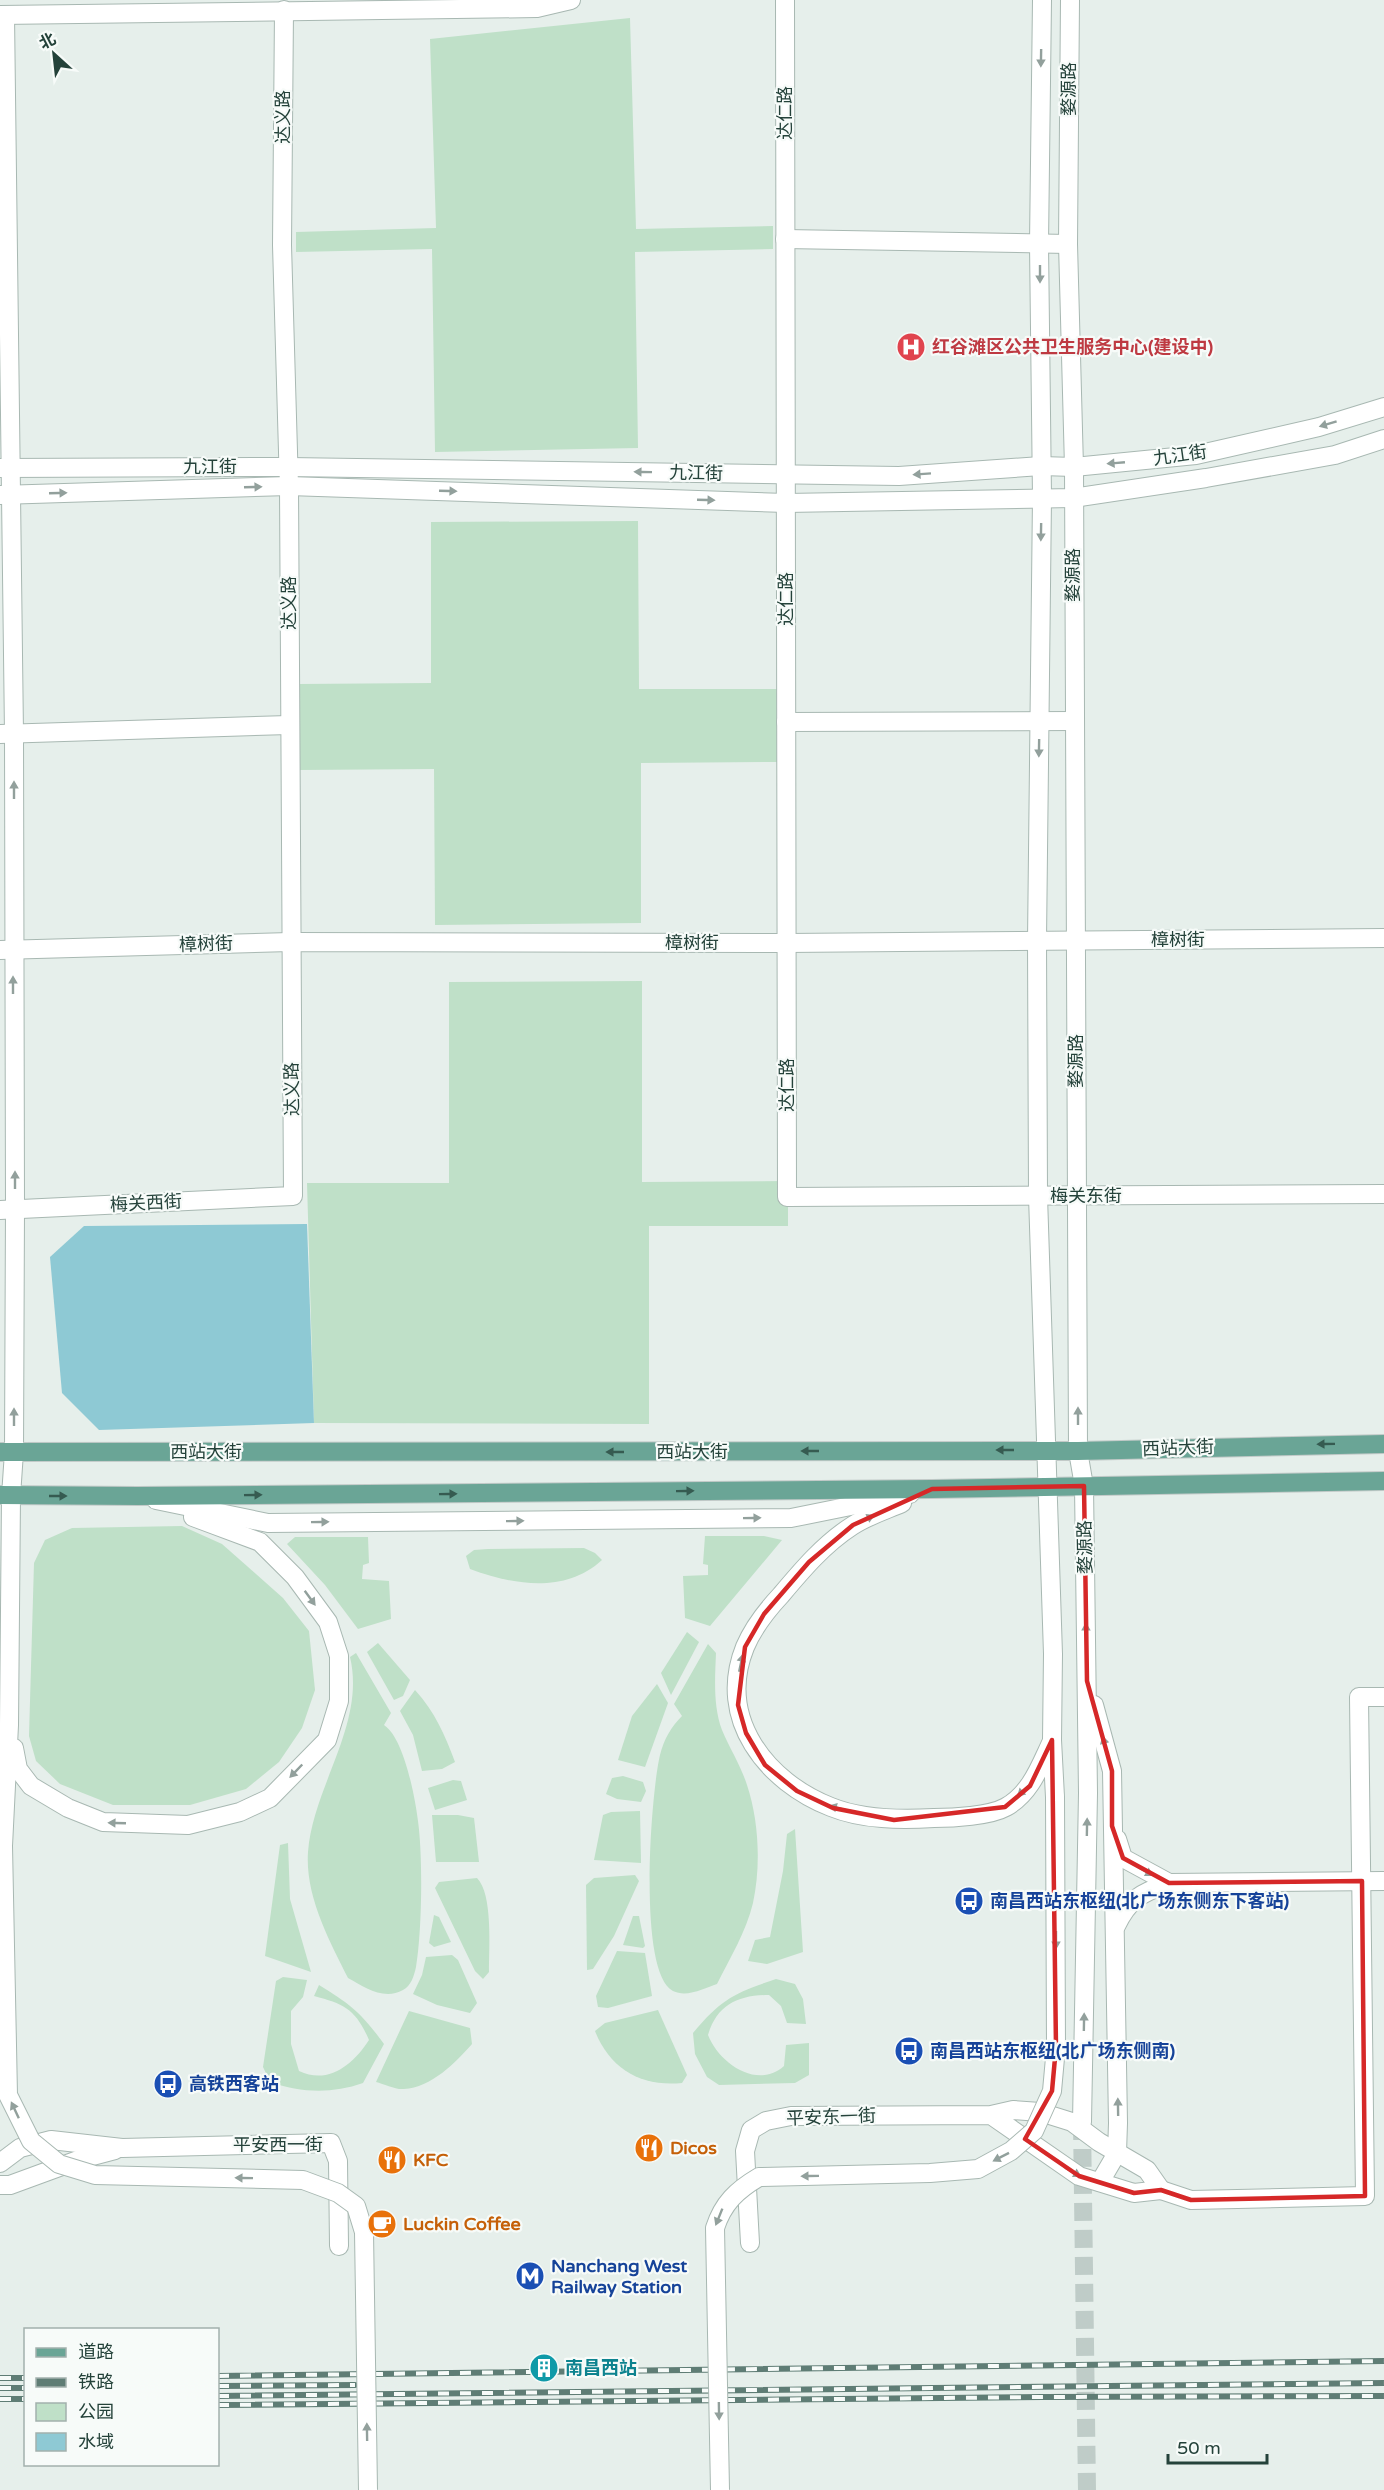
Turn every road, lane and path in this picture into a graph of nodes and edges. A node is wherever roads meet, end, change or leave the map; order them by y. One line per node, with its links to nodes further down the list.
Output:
1 (571, 0): 5 (street)
2 (785, 0): 7 (street, 达仁路)
3 (1042, 0): 8 (street, 婺源路, one-way to 8)
4 (1070, 0): 9 (street, 婺源路)
5 (284, 10): 6 (street); 13 (street, 达义路)
6 (2, 15): 15 (street)
7 (785, 239): 8 (street); 16 (street, 达仁路)
8 (1040, 244): 9 (street); 12 (street, 婺源路, one-way to 12)
9 (1068, 244): 14 (street, 婺源路)
10 (1384, 407): 14 (street, 九江街, one-way to 14)
11 (1384, 439): 20 (street, 九江街)
12 (1041, 466): 14 (street, 九江街); 16 (street, 九江街, one-way to 16); 19 (street, 婺源路)
13 (289, 467): 15 (street, 九江街); 16 (street, 九江街, one-way to 13); 17 (street, 达义路)
14 (1074, 467): 20 (street, 婺源路)
15 (5, 468): 18 (street)
16 (786, 475): 21 (street, 达仁路)
17 (289, 486): 18 (street, 九江街, one-way to 17); 21 (street, 九江街, one-way to 21); 25 (street, 达义路)
18 (6, 495): 26 (street)
19 (1042, 497): 20 (street, 九江街); 21 (street, 九江街); 22 (street, 婺源路, one-way to 22)
20 (1073, 498): 24 (street, 婺源路)
21 (786, 503): 23 (street, 达仁路)
22 (1040, 721): 23 (street); 24 (street); 28 (street, 婺源路, one-way to 28)
23 (786, 722): 31 (street, 达仁路)
24 (1074, 722): 29 (street, 婺源路)
25 (289, 725): 26 (street); 30 (street, 达义路)
26 (7, 734): 32 (street, one-way to 26)
27 (1384, 938): 29 (street, 樟树街)
28 (1037, 941): 29 (street, 樟树街); 31 (street, 樟树街); 35 (street, 婺源路)
29 (1075, 941): 36 (street, 婺源路)
30 (290, 942): 31 (street, 樟树街); 32 (street, 樟树街); 34 (street, 达义路)
31 (787, 943): 37 (street, 达仁路)
32 (6, 950): 38 (street, one-way to 32)
33 (1384, 1194): 36 (street, 梅关东街)
34 (293, 1196): 38 (street, 梅关西街)
35 (1038, 1196): 36 (street, 梅关东街); 37 (street, 梅关东街); 40 (street, 婺源路)
36 (1076, 1196): 41 (street, 婺源路, one-way to 36)
37 (787, 1197)
38 (7, 1209): 42 (street, one-way to 38)
39 (1384, 1443): 41 (main road, 西站大街, one-way to 41)
40 (1048, 1450): 41 (main road, 西站大街); 42 (main road, 西站大街, one-way to 42); 44 (street, 婺源路)
41 (1078, 1451): 45 (street, 婺源路)
42 (7, 1452): 47 (street)
43 (1384, 1481): 45 (main road, 西站大街)
44 (1048, 1486): 45 (main road, 西站大街); 46 (main road, 西站大街); 52 (street, 婺源路)
45 (1084, 1486): 49 (street, 婺源路, one-way to 45)
46 (932, 1489): 48 (main road, 西站大街, one-way to 46); 48 (street, one-way to 46); 52 (street, one-way to 46)
47 (5, 1495): 48 (main road, 西站大街, one-way to 48); 51 (street)
48 (138, 1497): 51 (street, one-way to 51)
49 (1087, 1681): 53 (street, one-way to 49); 59 (street, 婺源路, one-way to 49)
50 (1384, 1697): 54 (street)
51 (9, 1725): 68 (street, one-way to 51, bridge)
52 (1052, 1740): 69 (street, 婺源路, one-way to 69, bridge)
53 (1112, 1826): 56 (street, one-way to 56); 57 (street)
54 (1362, 1881): 55 (street); 56 (street); 65 (street)
55 (1384, 1881)
56 (1169, 1883): 57 (street)
57 (1114, 1930): 61 (street, one-way to 57)
58 (991, 2115): 61 (street, 平安东一街); 63 (street, one-way to 63); 66 (street, 平安东一街)
59 (1082, 2122)
60 (122, 2148): 62 (street); 64 (street); 67 (street, 平安西一街)
61 (1117, 2153): 63 (street); 65 (street, 平安东一街)
62 (0, 2163)
63 (1100, 2182): 65 (street)
64 (0, 2185)
65 (1161, 2190)
66 (750, 2243)
67 (339, 2246)
68 (368, 2490)
69 (720, 2490)

